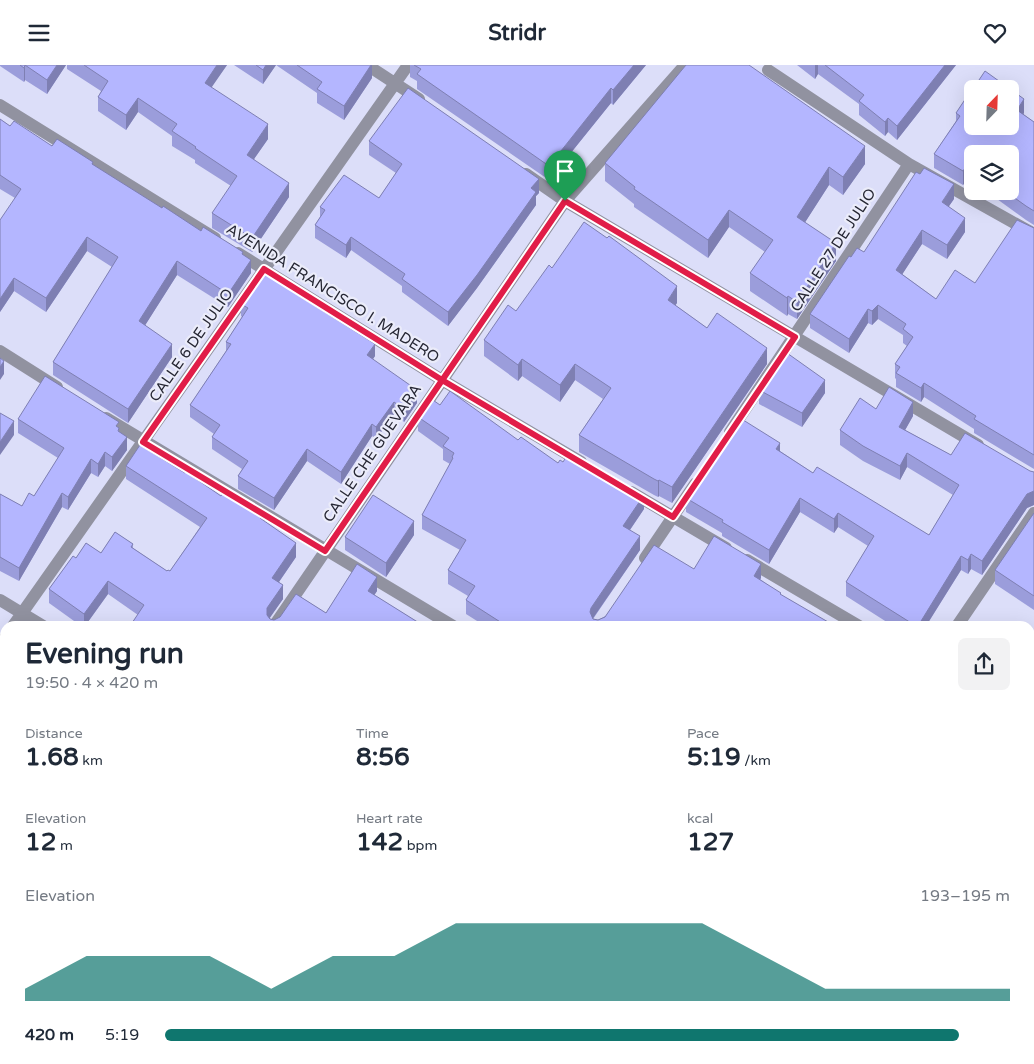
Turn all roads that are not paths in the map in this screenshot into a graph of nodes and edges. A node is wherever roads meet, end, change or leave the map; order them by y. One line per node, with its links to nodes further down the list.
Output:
1 (367, 65): 5 (street)
2 (408, 65): 5 (street, CALLE 6 DE JULIO)
3 (685, 65): 10 (street, CALLE CHE GUEVARA)
4 (768, 70): 8 (street)
5 (395, 83): 7 (street); 12 (street, CALLE 6 DE JULIO)
6 (0, 105): 12 (street, AVENIDA FRANCISCO I. MADERO)
7 (427, 105)
8 (909, 164): 11 (street); 13 (street, CALLE 27 DE JULIO)
9 (516, 167): 10 (street)
10 (565, 201): 13 (street); 15 (street, CALLE CHE GUEVARA)
11 (1034, 233)
12 (264, 269): 15 (street, AVENIDA FRANCISCO I. MADERO); 18 (street, CALLE 6 DE JULIO)
13 (795, 337): 19 (street, CALLE 27 DE JULIO); 20 (street)
14 (0, 351): 16 (street)
15 (442, 380): 21 (street, AVENIDA FRANCISCO I. MADERO); 26 (street, CALLE CHE GUEVARA)
16 (67, 394)
17 (92, 410): 18 (street)
18 (143, 442): 26 (street); 29 (street, CALLE 6 DE JULIO)
19 (723, 443)
20 (991, 453)
21 (588, 466)
22 (701, 476): 25 (street)
23 (622, 486): 25 (street)
24 (1034, 513): 35 (street)
25 (673, 517): 27 (street); 34 (street)
26 (325, 551): 32 (street, CALLE CHE GUEVARA); 33 (street)
27 (636, 571)
28 (0, 600): 29 (street)
29 (22, 613): 30 (street, CALLE 6 DE JULIO); 31 (street)
30 (16, 621)
31 (35, 621)
32 (277, 621)
33 (444, 621)
34 (850, 621)
35 (960, 621)

